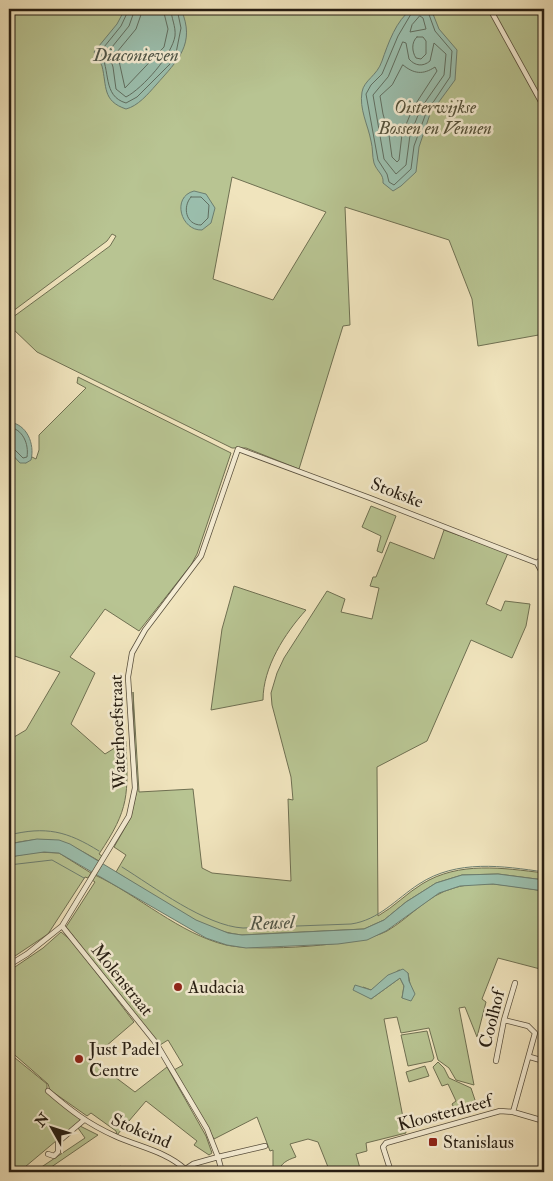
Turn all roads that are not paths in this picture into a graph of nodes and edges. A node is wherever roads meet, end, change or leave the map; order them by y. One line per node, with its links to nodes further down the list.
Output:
1 (491, 10): 2 (street)
2 (544, 107)
3 (238, 449): 5 (street, Stokske); 7 (street, Waterhoefstraat)
4 (544, 558): 5 (street)
5 (538, 562): 6 (street)
6 (544, 576)
7 (62, 926): 8 (street, Waterhoefstraat); 20 (street, Molenstraat)
8 (9, 965)
9 (515, 984): 10 (street, Coolhof)
10 (504, 1020): 11 (street); 12 (street, Coolhof)
11 (530, 1057): 13 (street); 15 (street)
12 (496, 1061)
13 (544, 1061)
14 (48, 1091): 16 (street, Stokeind)
15 (513, 1112): 17 (street); 26 (street, Kloosterdreef)
16 (84, 1120): 19 (street, Stokeind); 23 (street, Stokeind)
17 (544, 1121)
18 (266, 1146): 20 (street)
19 (48, 1154)
20 (218, 1157): 23 (street); 25 (street, Molenstraat)
21 (544, 1168): 27 (street)
22 (120, 1169): 24 (street)
23 (183, 1171)
24 (116, 1172)
25 (222, 1172)
26 (392, 1172)
27 (543, 1172)

